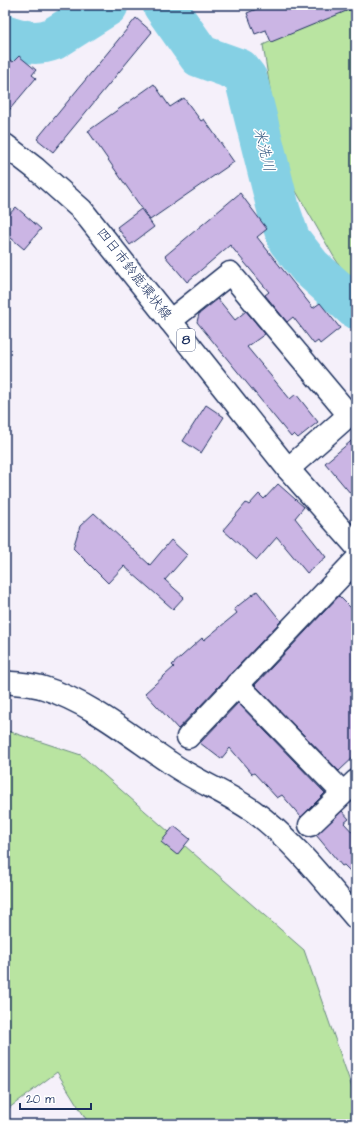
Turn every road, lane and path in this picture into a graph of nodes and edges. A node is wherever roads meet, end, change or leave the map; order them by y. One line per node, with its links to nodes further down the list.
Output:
1 (5, 145): 2 (street, 四日市鈴鹿環状線 / 8)
2 (170, 321): 3 (street, 四日市鈴鹿環状線 / 8); 3 (street)
3 (288, 469): 4 (street, 四日市鈴鹿環状線 / 8)
4 (356, 546)
5 (356, 560): 7 (street)
6 (5, 682): 11 (street)
7 (237, 684): 8 (street); 9 (street)
8 (188, 737)
9 (349, 787): 10 (street)
10 (310, 825)
11 (356, 918)

